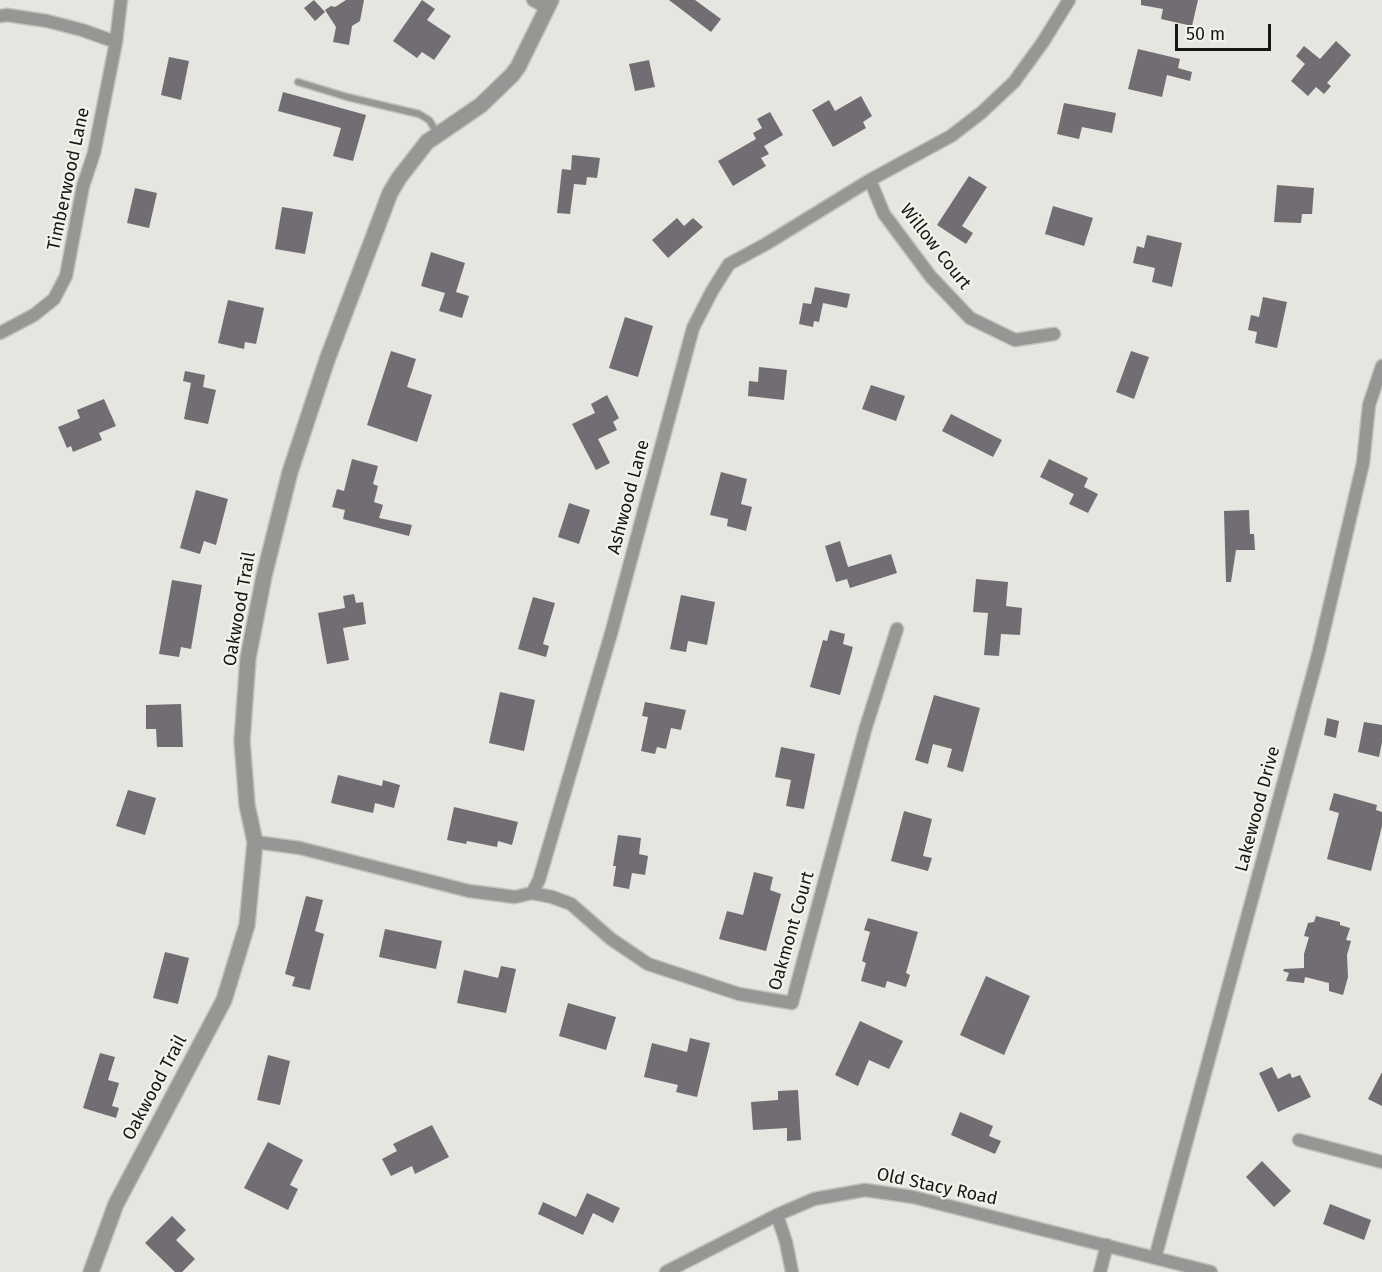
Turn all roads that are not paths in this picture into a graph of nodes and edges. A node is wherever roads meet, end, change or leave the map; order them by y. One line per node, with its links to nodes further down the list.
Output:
1 (121, 0): 6 (street, Timberwood Lane)
2 (533, 0): 4 (street)
3 (1070, 0): 9 (street, Ashwood Lane)
4 (549, 4): 8 (street, Oakwood Trail)
5 (0, 16): 6 (street)
6 (116, 42): 10 (street, Timberwood Lane)
7 (298, 82): 8 (lane)
8 (438, 135): 14 (street, Oakwood Trail)
9 (870, 180): 11 (street, Willow Court); 15 (street, Ashwood Lane)
10 (0, 333)
11 (1054, 334)
12 (1382, 366): 20 (street, Lakewood Drive)
13 (897, 629): 15 (street, Oakmont Court)
14 (255, 842): 15 (street); 21 (street, Oakwood Trail)
15 (531, 893)
16 (1299, 1140): 17 (street)
17 (1382, 1162)
18 (777, 1215): 19 (street, Old Stacy Road); 22 (street, Old Stacy Road); 23 (street)
19 (1107, 1245): 20 (street, Old Stacy Road); 24 (street)
20 (1155, 1258): 25 (street, Old Stacy Road)
21 (91, 1272)
22 (666, 1272)
23 (792, 1272)
24 (1100, 1272)
25 (1211, 1272)

